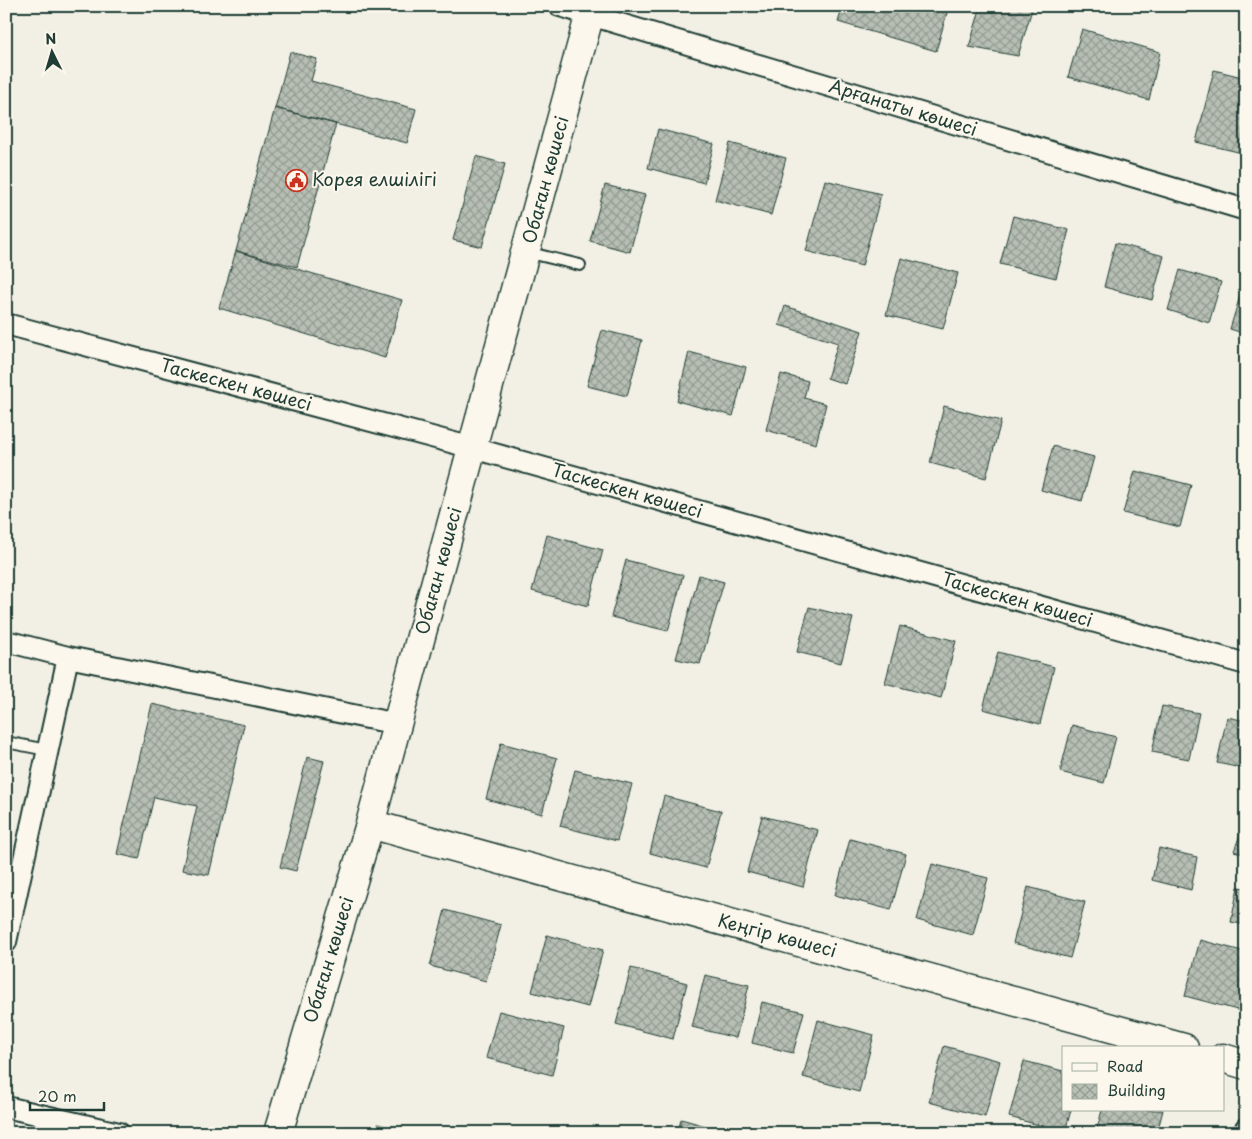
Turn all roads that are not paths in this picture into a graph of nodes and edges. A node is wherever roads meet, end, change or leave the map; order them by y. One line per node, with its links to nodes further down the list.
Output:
1 (560, 6): 2 (street, Арғанаты көшесі)
2 (591, 11): 3 (street, Арғанаты көшесі); 4 (street, Обаған көшесі)
3 (1246, 210)
4 (526, 252): 5 (lane); 7 (street, Обаған көшесі)
5 (580, 265)
6 (6, 324): 7 (street, Таскескен көшесі)
7 (473, 448): 10 (street, Таскескен көшесі); 11 (street, Обаған көшесі)
8 (6, 641): 9 (street)
9 (68, 657): 11 (street); 13 (street)
10 (1246, 664)
11 (397, 724): 14 (street, Обаған көшесі)
12 (6, 742): 13 (lane)
13 (48, 750): 15 (street)
14 (370, 824): 16 (street, Кеңгір көшесі); 22 (street, Обаған көшесі)
15 (6, 942)
16 (1177, 1046)
17 (1224, 1058): 18 (street)
18 (1246, 1065)
19 (6, 1107): 21 (street)
20 (1246, 1128): 23 (street)
21 (119, 1133)
22 (278, 1133)
23 (1244, 1133)

